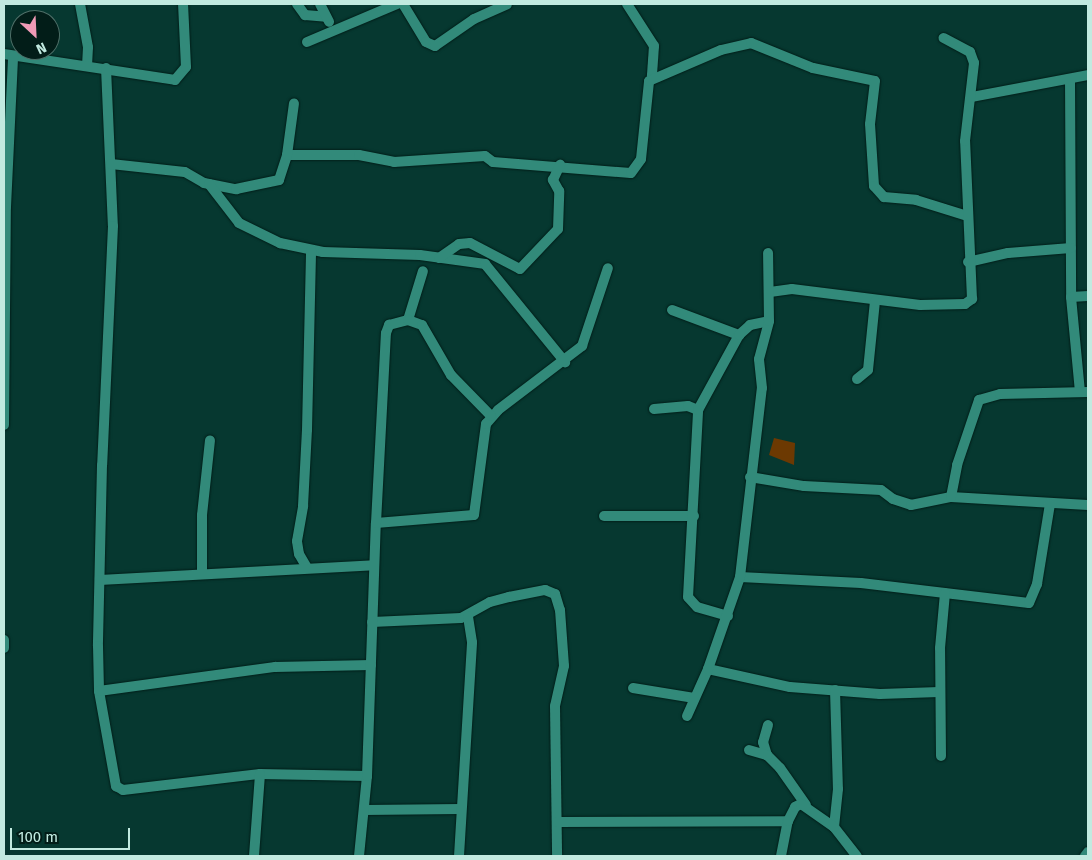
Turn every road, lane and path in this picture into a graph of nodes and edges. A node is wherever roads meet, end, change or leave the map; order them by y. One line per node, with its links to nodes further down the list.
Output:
1 (80, 4): 14 (street)
2 (183, 4): 15 (street)
3 (297, 4): 9 (street)
4 (320, 4): 9 (street)
5 (397, 4): 10 (street)
6 (403, 4): 7 (street)
7 (507, 4)
8 (627, 4): 17 (street)
9 (326, 17): 10 (street)
10 (332, 30): 12 (street)
11 (944, 38): 19 (street)
12 (307, 42)
13 (9, 55): 14 (street); 34 (street)
14 (87, 66): 15 (street)
15 (106, 68): 22 (street)
16 (1088, 76): 18 (street)
17 (652, 78): 23 (street); 27 (street)
18 (1070, 79): 19 (street); 28 (street)
19 (972, 97): 27 (street)
20 (294, 103): 21 (street)
21 (287, 155): 23 (street); 25 (street)
22 (111, 164): 24 (street); 63 (street)
23 (560, 165): 31 (street)
24 (209, 184): 25 (street); 26 (street)
25 (227, 188): 26 (street)
26 (230, 210): 29 (street)
27 (967, 216): 32 (street)
28 (1070, 248): 32 (street); 38 (street)
29 (311, 250): 31 (street); 60 (street)
30 (768, 253): 36 (street)
31 (439, 258): 44 (street)
32 (968, 262): 39 (street)
33 (608, 268): 44 (street)
34 (4, 270): 50 (street)
35 (423, 271): 41 (street)
36 (770, 292): 39 (street); 42 (street)
37 (1088, 296): 38 (street)
38 (1071, 297): 46 (street)
39 (875, 301): 45 (street)
40 (672, 310): 43 (street)
41 (408, 320): 49 (street); 58 (street)
42 (769, 321): 43 (street); 52 (street)
43 (739, 335): 48 (street)
44 (565, 362): 49 (street)
45 (857, 379)
46 (1084, 392): 53 (street)
47 (654, 409): 48 (street)
48 (698, 410): 57 (street)
49 (491, 416): 58 (street)
50 (4, 425)
51 (210, 440): 61 (street)
52 (750, 477): 53 (street); 62 (street)
53 (951, 497): 54 (street)
54 (1050, 504): 55 (street); 64 (street)
55 (1088, 505)
56 (604, 516): 57 (street)
57 (694, 516): 66 (street)
58 (376, 523): 59 (street)
59 (374, 565): 60 (street); 67 (street)
60 (306, 566): 61 (street)
61 (202, 574): 63 (street)
62 (740, 577): 64 (street); 66 (street)
63 (100, 580): 74 (street)
64 (945, 593): 75 (street)
65 (468, 616): 67 (street); 85 (street); 88 (street)
66 (728, 616): 71 (street)
67 (372, 622): 70 (street)
68 (4, 640): 69 (street)
69 (4, 648)
70 (371, 665): 74 (street); 83 (street)
71 (708, 668): 73 (street); 76 (street)
72 (632, 688): 76 (street)
73 (835, 690): 75 (street); 89 (street)
74 (99, 691): 82 (street)
75 (939, 692): 81 (street)
76 (694, 698): 77 (street)
77 (687, 716)
78 (768, 725): 80 (street)
79 (749, 750): 80 (street)
80 (767, 755): 84 (street)
81 (941, 756)
82 (260, 774): 83 (street); 91 (street)
83 (367, 776): 86 (street)
84 (806, 804): 87 (street); 89 (street)
85 (460, 809): 86 (street); 93 (street)
86 (364, 810): 92 (street)
87 (788, 821): 88 (street); 95 (street)
88 (557, 822): 94 (street)
89 (834, 826): 96 (street)
90 (1088, 852): 97 (street)
91 (254, 856)
92 (359, 856)
93 (459, 856)
94 (557, 856)
95 (781, 856)
96 (857, 856)
97 (1085, 856)

